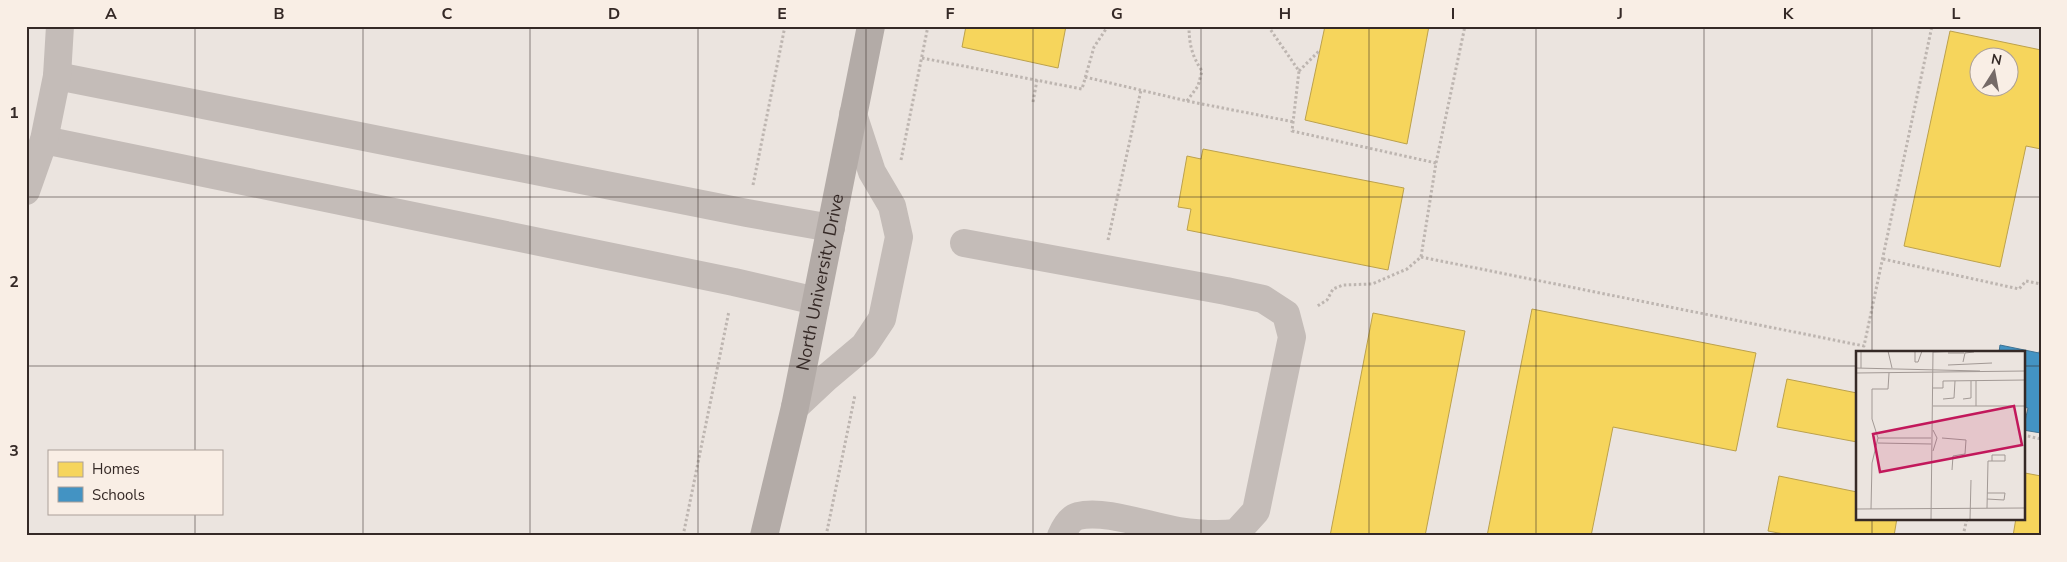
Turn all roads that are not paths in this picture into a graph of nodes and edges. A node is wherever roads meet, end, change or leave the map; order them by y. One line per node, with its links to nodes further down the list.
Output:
1 (60, 26): 3 (lane)
2 (871, 26): 4 (main road, North University Drive)
3 (57, 76): 5 (lane); 7 (lane)
4 (853, 114): 7 (main road, North University Drive); 10 (lane)
5 (44, 140): 6 (lane); 9 (lane)
6 (26, 191)
7 (830, 228): 9 (main road, North University Drive)
8 (964, 243): 12 (lane)
9 (816, 301): 10 (main road, North University Drive)
10 (794, 407): 11 (main road, North University Drive)
11 (764, 536)
12 (1061, 536)

